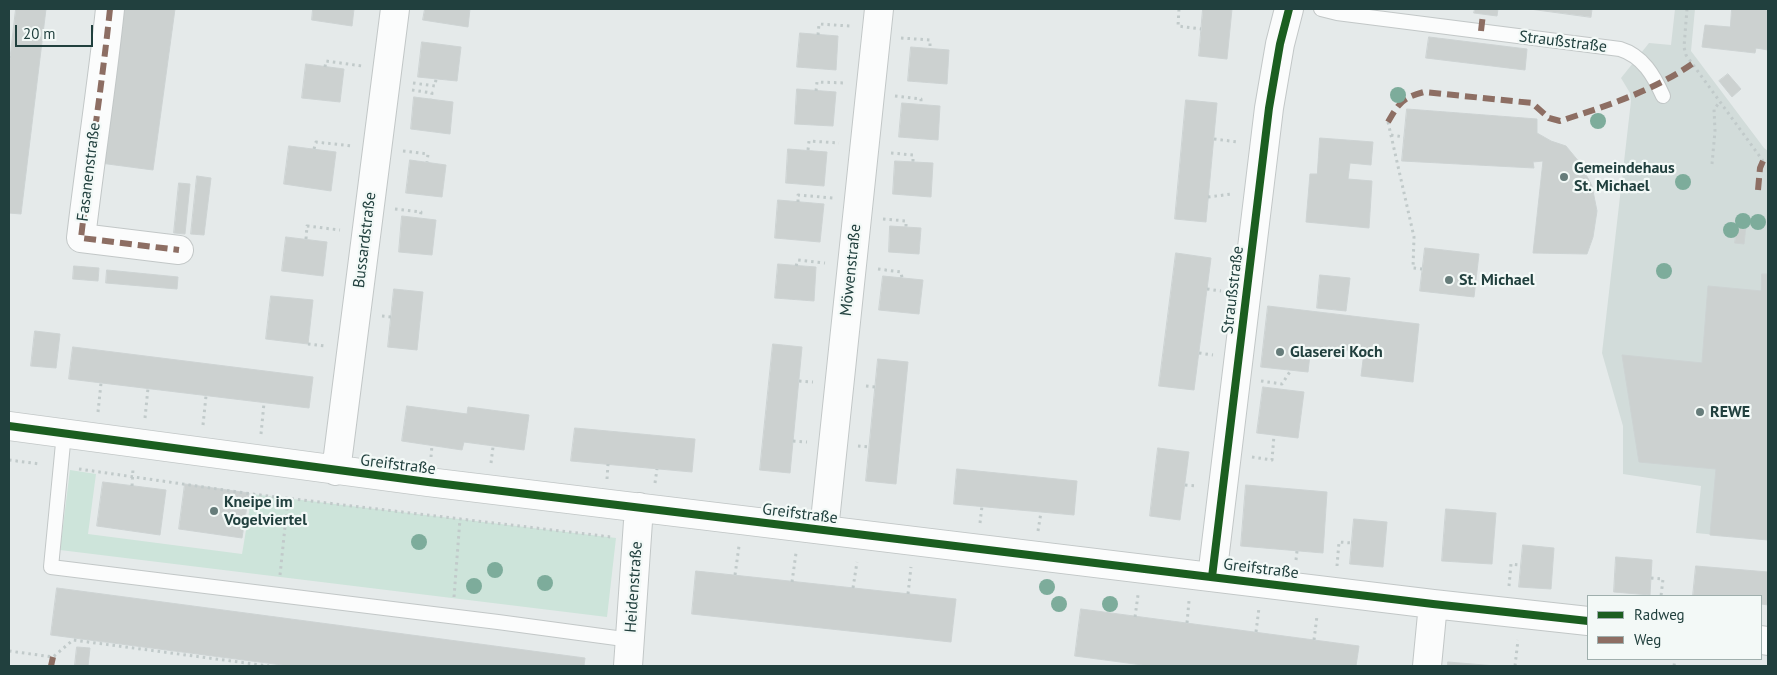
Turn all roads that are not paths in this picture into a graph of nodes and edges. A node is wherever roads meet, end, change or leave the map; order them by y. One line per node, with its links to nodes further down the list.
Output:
1 (110, 9): 7 (street, Fasanenstraße)
2 (394, 9): 10 (street, Bussardstraße)
3 (1290, 9): 13 (street, Straußstraße)
4 (1321, 9): 6 (lane, Straußstraße)
5 (877, 24): 12 (street, Möwenstraße)
6 (1663, 96)
7 (179, 250)
8 (9, 426): 9 (street, Greifstraße)
9 (64, 433): 10 (street, Greifstraße); 16 (lane)
10 (336, 471): 11 (street, Greifstraße)
11 (639, 507): 12 (street, Greifstraße); 16 (street, Heidenstraße)
12 (824, 530): 13 (street, Greifstraße)
13 (1212, 576): 14 (street, Greifstraße)
14 (1433, 604): 15 (street, Greifstraße); 18 (street)
15 (1587, 621)
16 (631, 640): 17 (street, Heidenstraße)
17 (628, 666)
18 (1427, 666)

